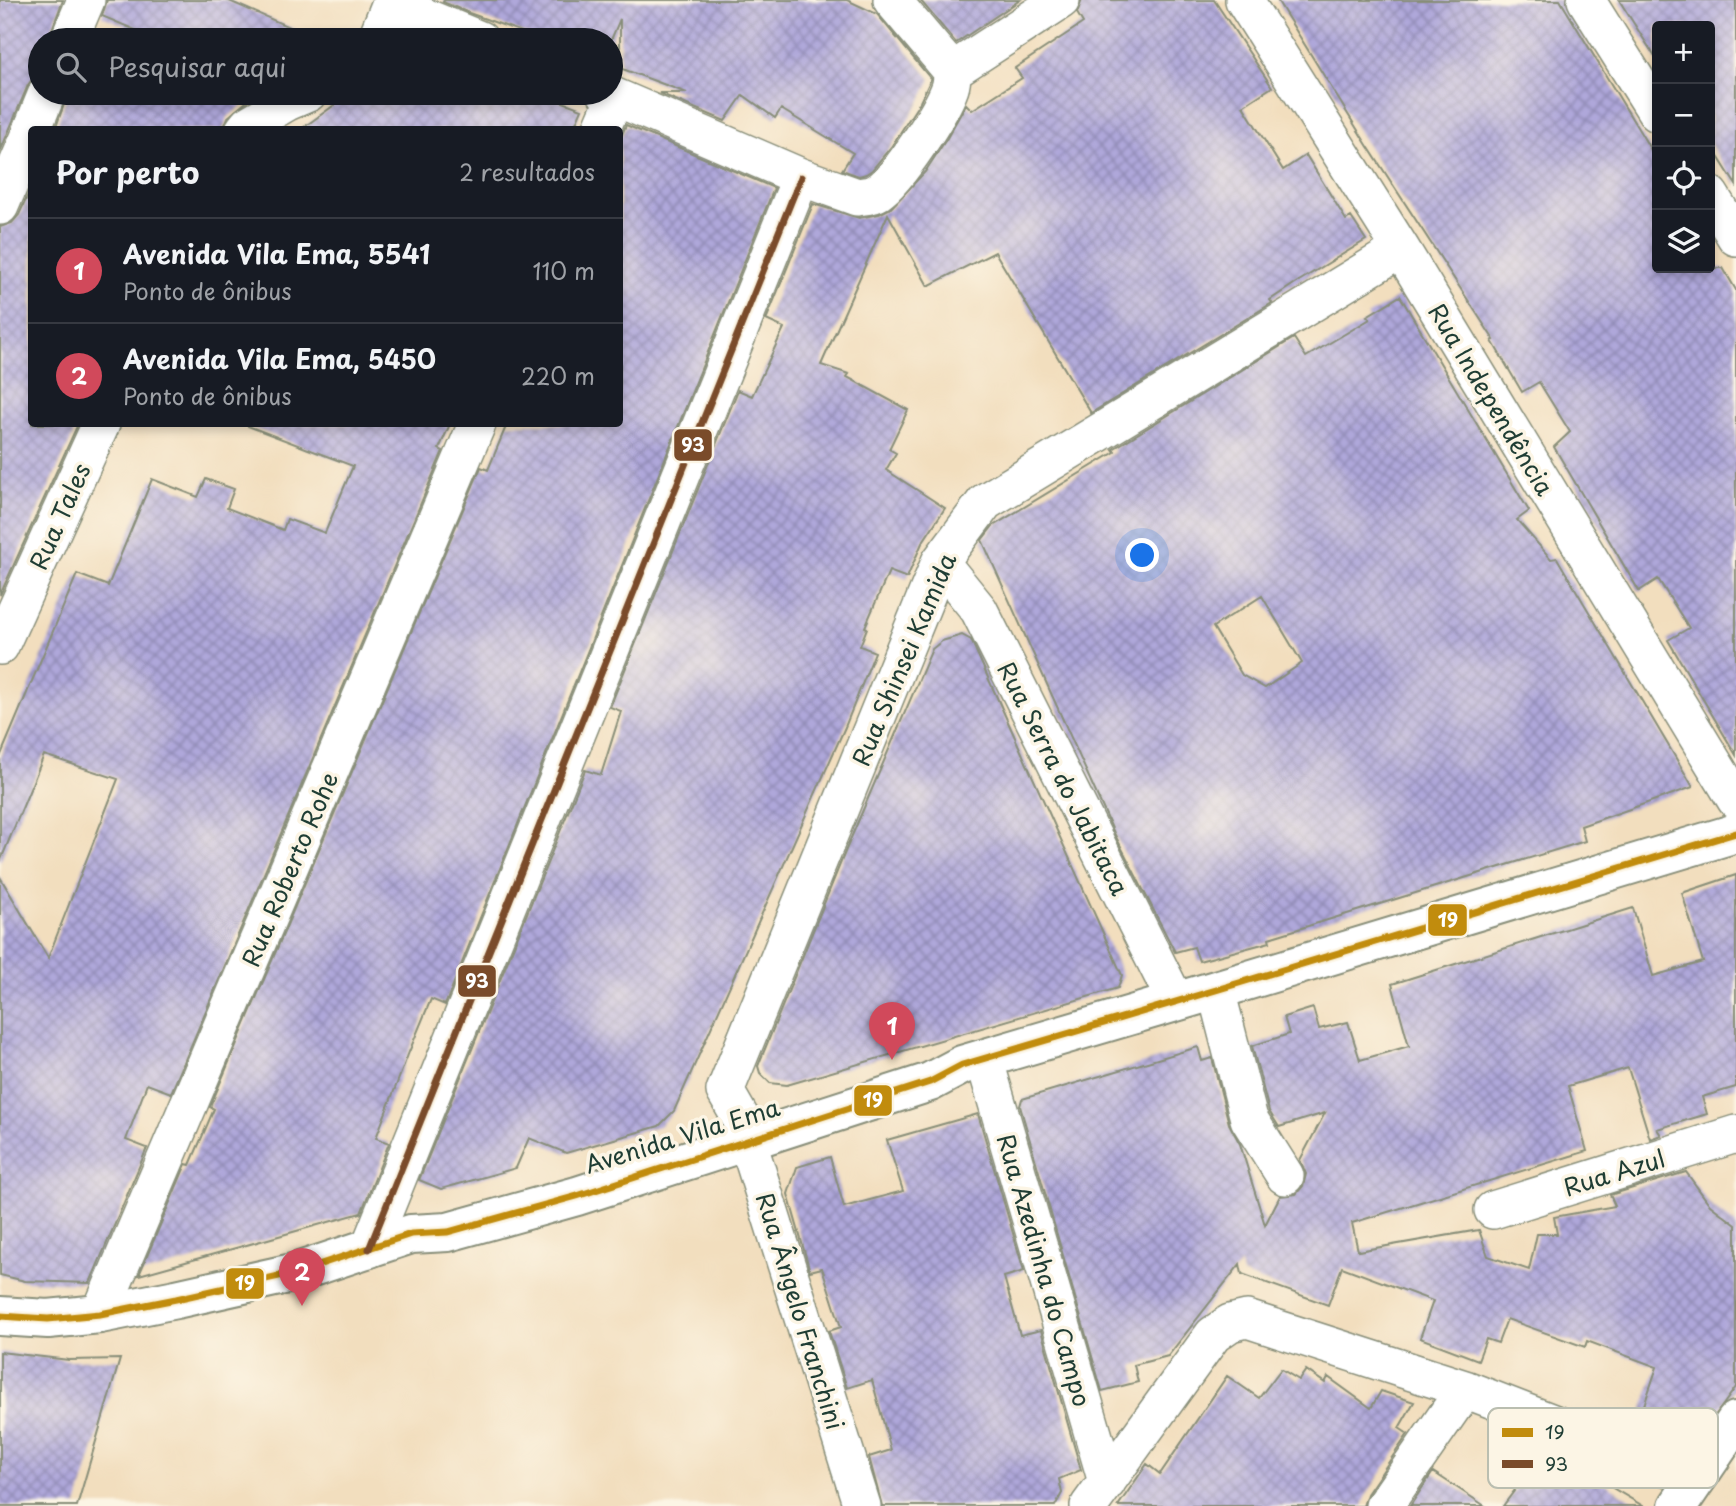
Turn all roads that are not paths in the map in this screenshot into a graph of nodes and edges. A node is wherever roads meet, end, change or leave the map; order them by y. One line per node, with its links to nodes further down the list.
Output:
1 (86, 0): 7 (street)
2 (892, 0): 10 (street)
3 (1061, 0): 10 (street)
4 (1244, 0): 22 (street, Rua Independência)
5 (1586, 0): 13 (street)
6 (392, 2): 8 (street); 9 (street)
7 (74, 28)
8 (381, 28)
9 (452, 28)
10 (952, 71): 18 (street)
11 (42, 105): 15 (street)
12 (282, 105): 16 (street)
13 (1652, 105)
14 (607, 106): 18 (street)
15 (34, 126)
16 (246, 126)
17 (28, 140): 20 (street)
18 (800, 177): 36 (street)
19 (1715, 203): 21 (street)
20 (0, 206)
21 (1735, 234)
22 (1401, 249): 25 (street, Rua Shinsei Kamida); 27 (street, Rua Independência)
23 (100, 427): 26 (street, Rua Tales)
24 (476, 427): 37 (street, Rua Roberto Rohe)
25 (940, 562): 30 (street, Rua Serra do Jabitaca); 32 (street, Rua Shinsei Kamida)
26 (0, 646)
27 (1736, 800)
28 (1736, 833): 29 (main road, Avenida Vila Ema)
29 (1216, 990): 30 (main road, Avenida Vila Ema); 34 (street)
30 (1176, 1002): 31 (main road, Avenida Vila Ema)
31 (973, 1061): 32 (main road, Avenida Vila Ema); 43 (street, Rua Azedinha do Campo)
32 (744, 1129): 36 (main road, Avenida Vila Ema); 44 (street, Rua Ângelo Franchini)
33 (1736, 1134): 35 (street, Rua Azul)
34 (1285, 1176)
35 (1493, 1210)
36 (369, 1249): 37 (main road, Avenida Vila Ema)
37 (100, 1314): 38 (main road, Avenida Vila Ema)
38 (0, 1316)
39 (1465, 1389): 40 (street); 43 (street); 45 (street)
40 (1506, 1408)
41 (1736, 1421): 42 (main road)
42 (1718, 1448)
43 (1098, 1494)
44 (862, 1506)
45 (1384, 1506)

